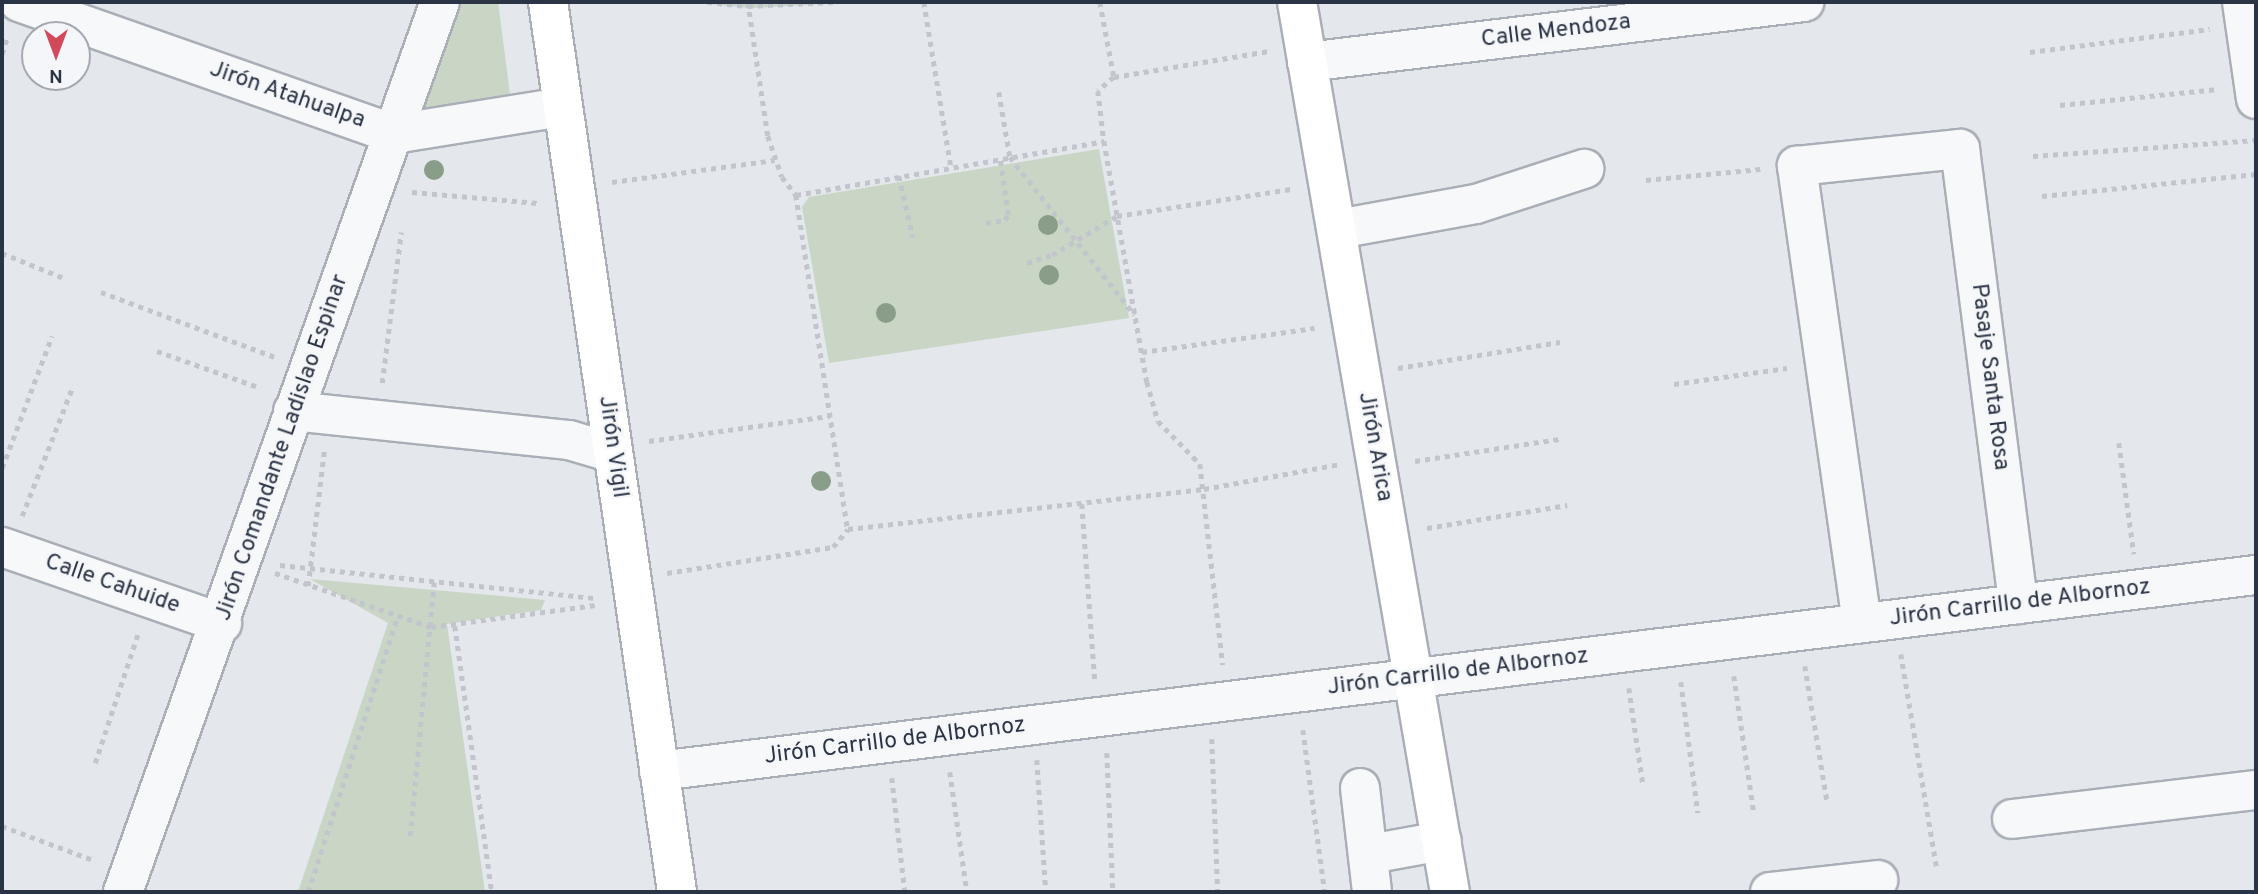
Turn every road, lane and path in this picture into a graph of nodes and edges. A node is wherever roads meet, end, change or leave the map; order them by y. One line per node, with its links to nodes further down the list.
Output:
1 (19, 2): 20 (street, Jirón Atahualpa)
2 (440, 2): 20 (street, Jirón Comandante Ladislao Espinar)
3 (548, 2): 19 (main road, Jirón Vigil)
4 (707, 2): 10 (path)
5 (835, 2): 10 (path)
6 (924, 2): 28 (path)
7 (1100, 2): 15 (path)
8 (1297, 2): 14 (main road, Jirón Arica)
9 (1804, 2): 11 (street, Calle Mendoza)
10 (748, 4): 26 (path)
11 (1700, 8): 14 (street, Calle Mendoza)
12 (2244, 13): 13 (path); 17 (street)
13 (2030, 52)
14 (1294, 56): 15 (path); 44 (main road, Jirón Arica)
15 (1114, 77): 22 (path)
16 (999, 92): 24 (path)
17 (2255, 92): 18 (path)
18 (2060, 106)
19 (562, 107): 20 (street, Jirón Atahualpa); 68 (main road, Jirón Vigil)
20 (394, 134): 63 (street, Jirón Comandante Ladislao Espinar)
21 (2256, 140): 23 (path)
22 (1104, 141): 24 (path); 41 (path)
23 (2033, 156)
24 (1010, 157): 25 (path); 47 (path)
25 (1000, 159): 28 (path); 43 (path)
26 (775, 160): 34 (path); 38 (path)
27 (1797, 166): 32 (path); 59 (street); 86 (street, Pasaje Santa Rosa)
28 (951, 167): 31 (path)
29 (1584, 169): 44 (street)
30 (2256, 174): 39 (path)
31 (899, 176): 38 (path); 46 (path)
32 (1646, 180)
33 (411, 183): 36 (path)
34 (609, 183)
35 (1303, 187): 41 (path)
36 (408, 192): 37 (path); 40 (path)
37 (542, 192)
38 (796, 195): 64 (path)
39 (2042, 196)
40 (404, 203)
41 (1117, 216): 47 (path); 53 (path)
42 (402, 217): 65 (path)
43 (986, 223)
44 (1338, 229): 60 (main road, Jirón Arica)
45 (395, 230): 48 (path)
46 (914, 237)
47 (1076, 241): 50 (path); 53 (path)
48 (390, 243)
49 (2, 253): 51 (path)
50 (1027, 262)
51 (64, 278)
52 (102, 292): 63 (path)
53 (1135, 316): 58 (path)
54 (1325, 326): 58 (path)
55 (52, 337): 70 (path)
56 (1560, 342): 60 (path)
57 (157, 351): 63 (path)
58 (1142, 352): 71 (path)
59 (1823, 363): 61 (path); 89 (street)
60 (1362, 374): 69 (main road, Jirón Arica)
61 (1674, 384)
62 (73, 386): 76 (path)
63 (307, 399): 65 (street); 77 (path); 90 (street, Jirón Comandante Ladislao Espinar)
64 (829, 416): 68 (path); 74 (path)
65 (378, 419): 68 (street)
66 (1559, 439): 69 (path)
67 (2119, 443): 84 (path)
68 (613, 450): 83 (main road, Jirón Vigil)
69 (1376, 462): 71 (path); 75 (main road, Jirón Arica)
70 (2, 468)
71 (1204, 489): 72 (path); 98 (path)
72 (1082, 504): 74 (path); 100 (path)
73 (1567, 505): 75 (path)
74 (848, 529): 83 (path)
75 (1389, 534): 97 (main road, Jirón Arica)
76 (5, 548): 85 (street, Calle Cahuide)
77 (311, 568): 78 (path); 80 (path); 82 (path)
78 (271, 572): 81 (path); 82 (path)
79 (2256, 575): 84 (street, Jirón Carrillo de Albornoz)
80 (434, 581): 83 (path); 92 (path)
81 (266, 585)
82 (308, 586): 88 (path)
83 (633, 589): 105 (main road, Jirón Vigil)
84 (2139, 589): 86 (street, Jirón Carrillo de Albornoz)
85 (149, 600): 90 (street, Calle Cahuide); 104 (path)
86 (2018, 604): 89 (street, Jirón Carrillo de Albornoz)
87 (596, 605): 91 (path)
88 (397, 618): 92 (path); 120 (path)
89 (1879, 621): 93 (street, Jirón Carrillo de Albornoz); 117 (path)
90 (222, 623): 119 (street, Jirón Comandante Ladislao Espinar)
91 (455, 626): 92 (path); 121 (path)
92 (431, 627): 114 (path)
93 (1800, 631): 94 (street, Jirón Carrillo de Albornoz); 109 (path)
94 (1728, 640): 95 (street, Jirón Carrillo de Albornoz); 111 (path)
95 (1677, 646): 96 (street, Jirón Carrillo de Albornoz); 110 (path)
96 (1623, 652): 97 (street, Jirón Carrillo de Albornoz); 106 (path)
97 (1413, 679): 99 (street, Jirón Carrillo de Albornoz); 115 (main road, Jirón Arica)
98 (1218, 690): 99 (street, Jirón Carrillo de Albornoz); 100 (street, Jirón Carrillo de Albornoz); 127 (path)
99 (1297, 693): 128 (path)
100 (1100, 704): 101 (street, Jirón Carrillo de Albornoz); 126 (path)
101 (1034, 725): 102 (street, Jirón Carrillo de Albornoz); 125 (path)
102 (945, 736): 103 (street, Jirón Carrillo de Albornoz); 124 (path)
103 (888, 743): 105 (street, Jirón Carrillo de Albornoz); 123 (path)
104 (95, 763)
105 (659, 771): 122 (main road, Jirón Vigil)
106 (1643, 785)
107 (1360, 788): 116 (street)
108 (2256, 790): 112 (street)
109 (1827, 800)
110 (1698, 813)
111 (1754, 813)
112 (2012, 819)
113 (2, 826): 119 (path)
114 (410, 836)
115 (1442, 841): 116 (street); 130 (main road, Jirón Arica)
116 (1370, 853): 129 (street)
117 (1937, 869)
118 (1878, 880): 131 (street)
119 (127, 883)
120 (308, 892)
121 (492, 892)
122 (677, 892)
123 (905, 892)
124 (967, 892)
125 (1046, 892)
126 (1113, 892)
127 (1218, 892)
128 (1325, 892)
129 (1372, 892)
130 (1450, 892)
131 (1770, 892)

